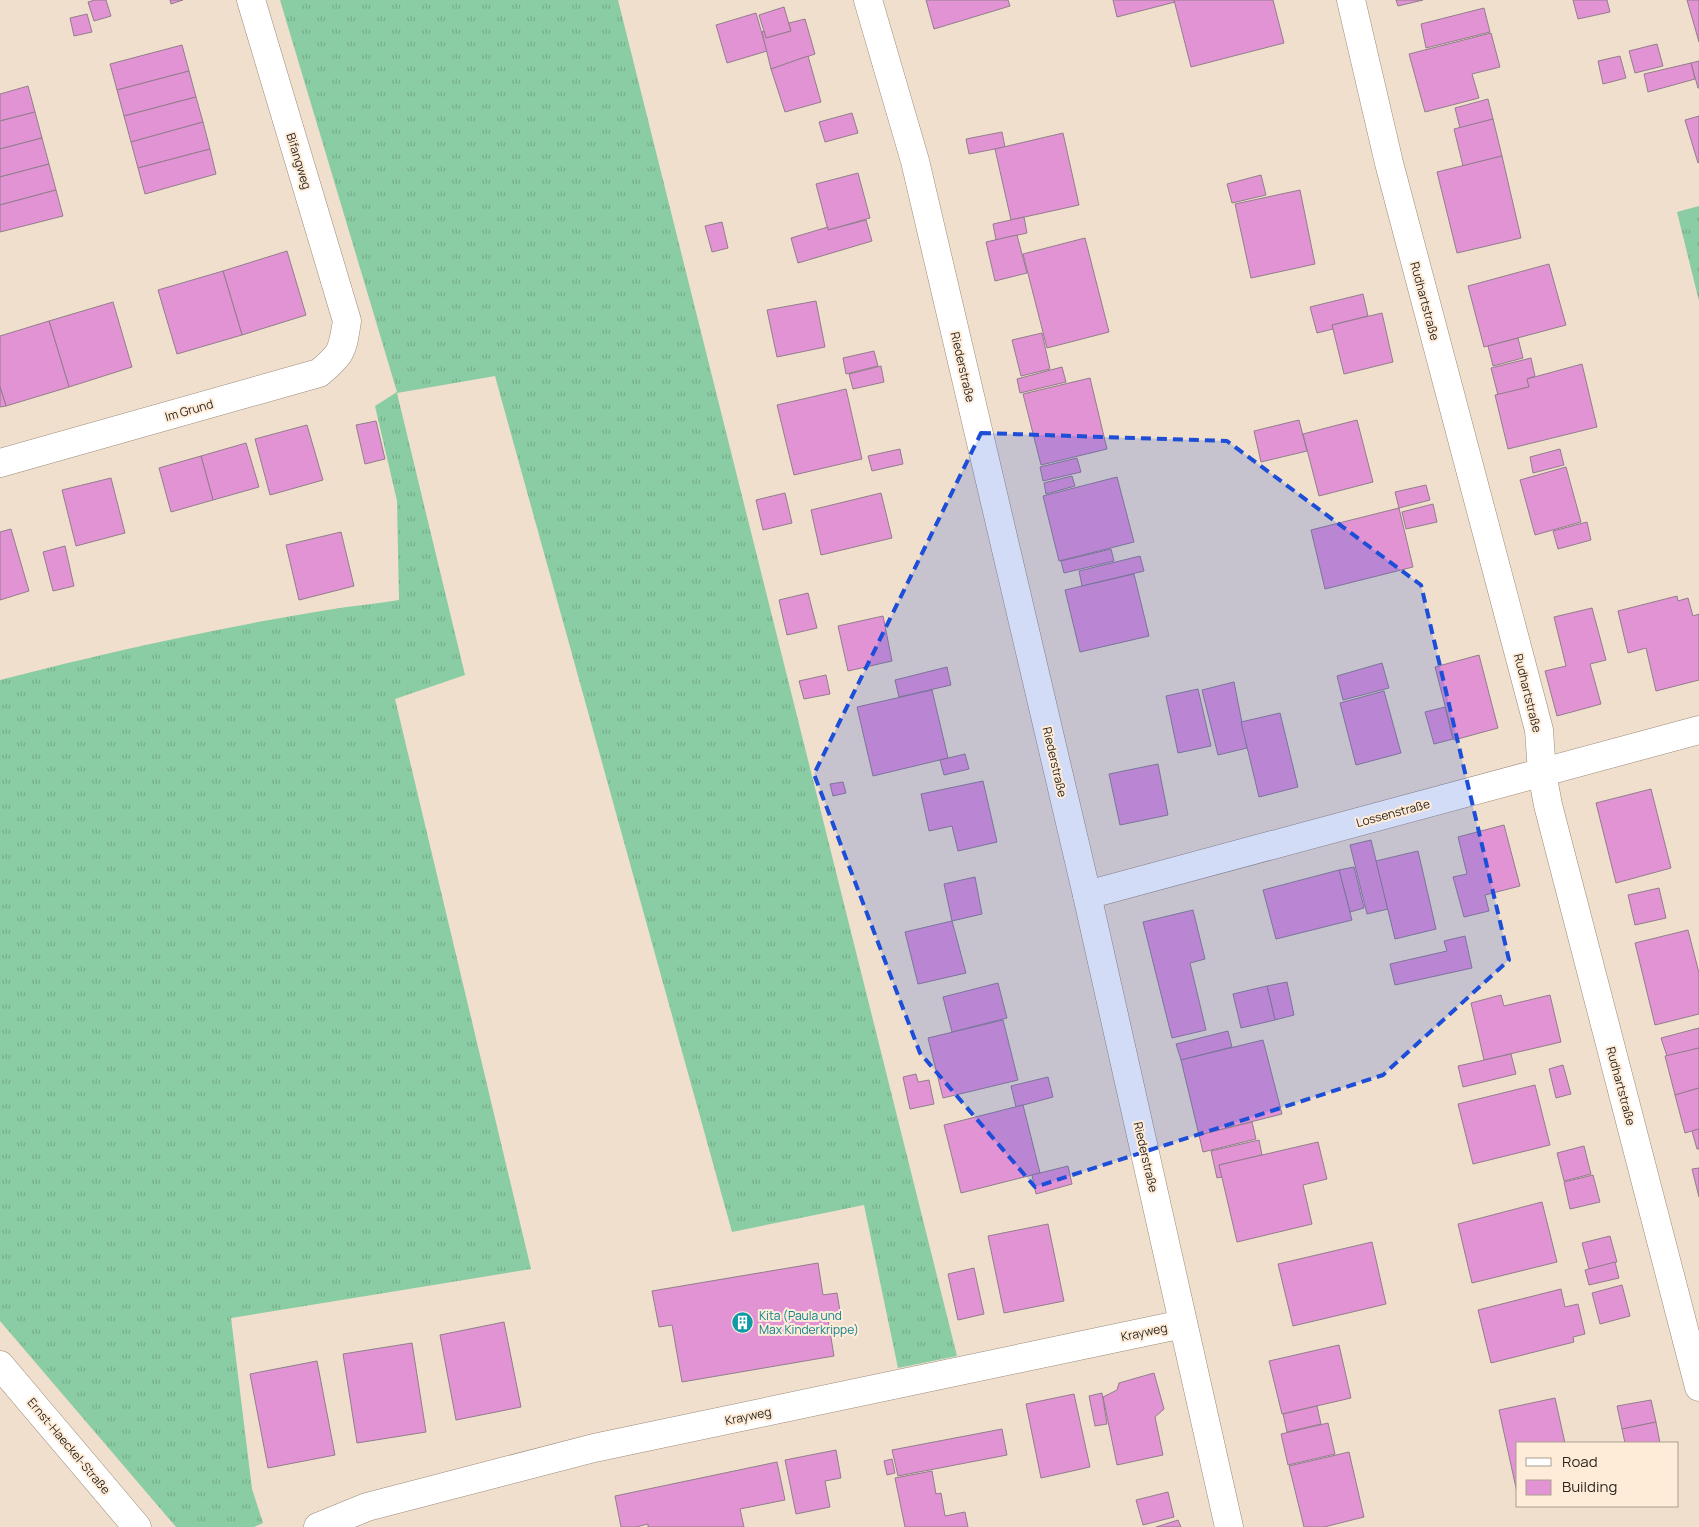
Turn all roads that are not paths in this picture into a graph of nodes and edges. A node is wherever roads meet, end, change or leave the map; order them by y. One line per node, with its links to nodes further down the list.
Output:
1 (251, 0): 4 (street, Bifangweg)
2 (868, 0): 8 (street, Riederstraße)
3 (1351, 0): 7 (street, Rudhartstraße)
4 (347, 321): 5 (street, Im Grund)
5 (0, 463)
6 (1699, 730): 7 (street, Lossenstraße)
7 (1542, 772): 8 (street, Lossenstraße); 11 (street, Rudhartstraße)
8 (1087, 895): 9 (street, Riederstraße)
9 (1183, 1324): 13 (street, Krayweg); 14 (street, Riederstraße)
10 (0, 1366): 12 (street, Ernst-Haeckel-Straße)
11 (1699, 1387)
12 (137, 1527)
13 (318, 1527)
14 (1229, 1527)

